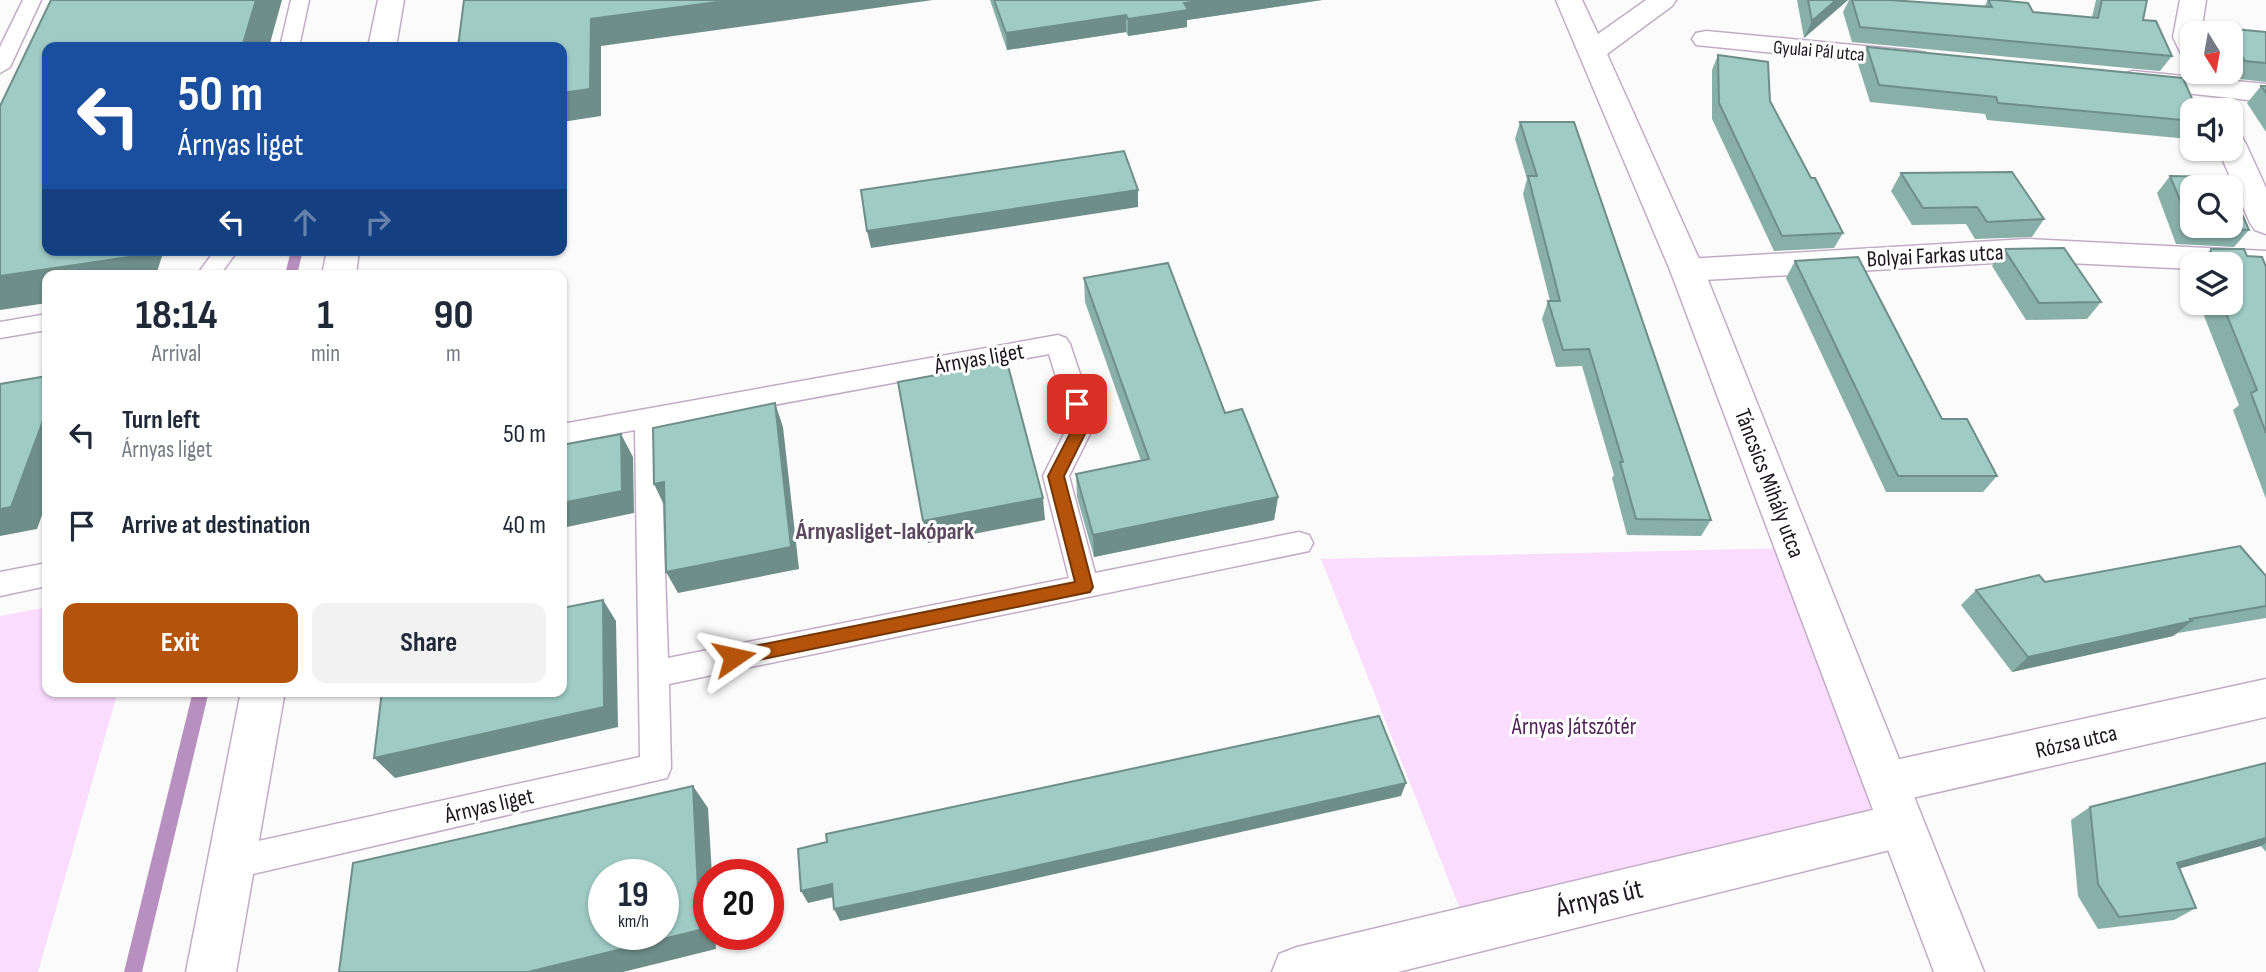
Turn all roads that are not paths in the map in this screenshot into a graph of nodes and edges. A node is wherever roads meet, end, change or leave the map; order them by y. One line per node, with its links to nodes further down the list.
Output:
1 (300, 0): 10 (lane)
2 (391, 0): 11 (street)
3 (1569, 0): 12 (street, Táncsics Mihály utca)
4 (1663, 0): 12 (street)
5 (2193, 0): 8 (street)
6 (29, 7): 7 (lane); 14 (lane)
7 (0, 17)
8 (2190, 21)
9 (1706, 39): 13 (street, Gyulai Pál utca)
10 (290, 42)
11 (383, 42)
12 (1591, 52): 23 (street, Táncsics Mihály utca)
13 (1942, 62)
14 (0, 67)
15 (2109, 78): 16 (street)
16 (2208, 90): 17 (street)
17 (2266, 93)
18 (2239, 161): 19 (street)
19 (2266, 223)
20 (222, 256): 22 (lane)
21 (2266, 262): 23 (street, Bolyai Farkas utca)
22 (212, 270)
23 (1688, 270): 35 (street, Táncsics Mihály utca)
24 (42, 323): 25 (lane)
25 (0, 330)
26 (647, 418): 27 (lane, Árnyas liget); 31 (lane, Árnyas liget); 32 (lane, Árnyas liget)
27 (567, 433)
28 (1299, 543): 31 (lane)
29 (42, 576): 30 (lane)
30 (0, 584)
31 (1084, 587): 32 (lane)
32 (653, 674): 36 (lane, Árnyas liget)
33 (262, 697): 36 (street)
34 (2266, 698): 35 (street, Rózsa utca)
35 (1894, 804): 37 (street, Árnyas út); 40 (street, Táncsics Mihály utca)
36 (231, 863): 38 (street)
37 (1416, 958): 39 (street, Árnyas út)
38 (211, 972)
39 (1297, 972)
40 (1959, 972)

